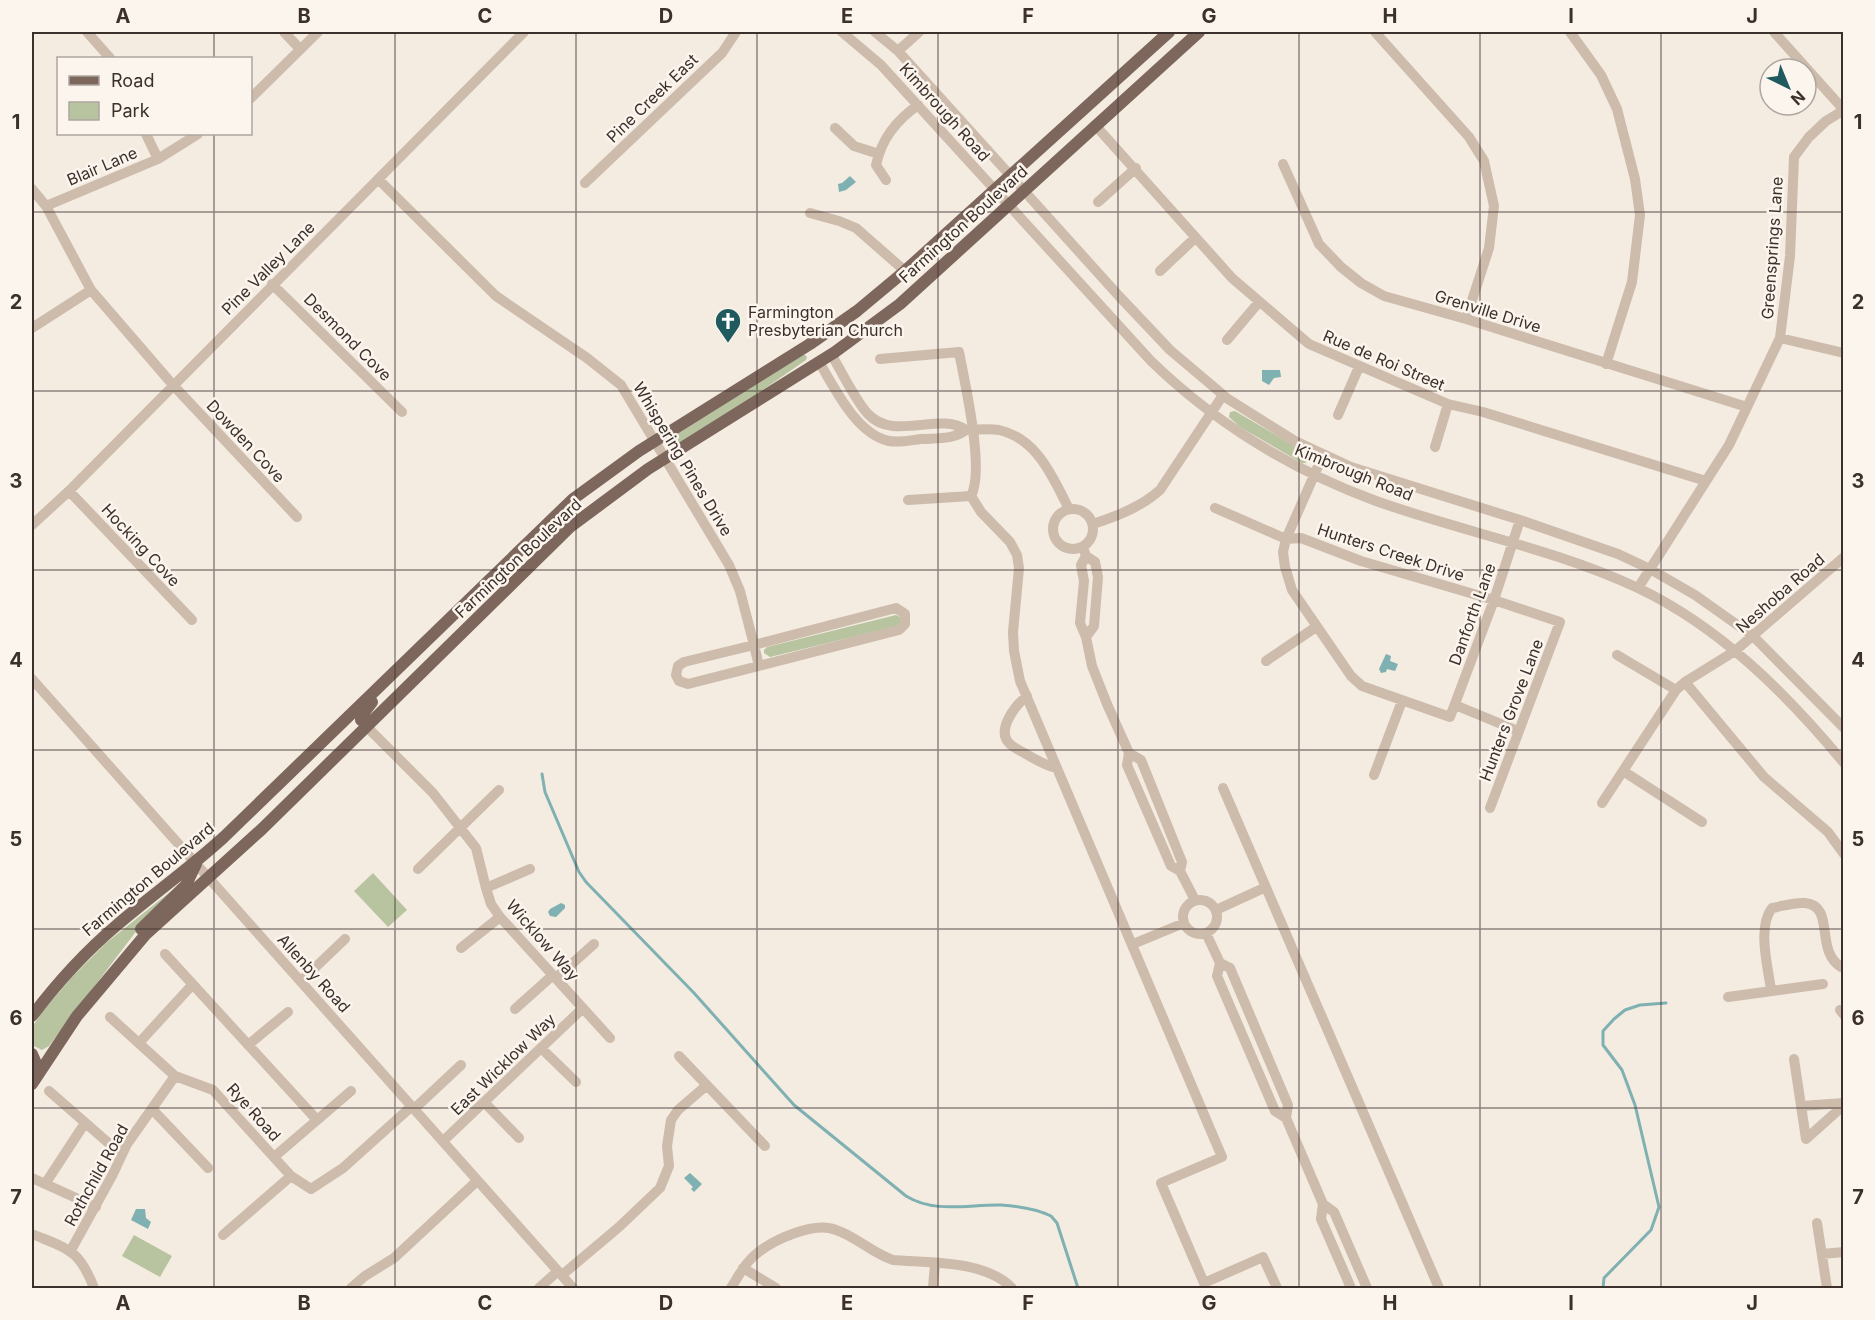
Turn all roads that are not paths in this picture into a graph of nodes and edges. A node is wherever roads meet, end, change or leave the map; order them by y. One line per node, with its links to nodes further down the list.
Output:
1 (87, 32): 16 (street)
2 (284, 32): 14 (street)
3 (318, 32): 14 (street)
4 (524, 32): 29 (street, Pine Valley Lane)
5 (736, 32): 31 (street, Pine Creek East)
6 (842, 32): 18 (street, Kimbrough Road)
7 (875, 32): 15 (street, Kimbrough Road)
8 (919, 32): 15 (street)
9 (1169, 32): 28 (main road, Farmington Boulevard)
10 (1199, 32): 20 (main road, Farmington Boulevard)
11 (1375, 32): 45 (street)
12 (1570, 32): 53 (street)
13 (1774, 32): 19 (street)
14 (300, 49): 17 (street)
15 (898, 51): 28 (street, Kimbrough Road)
16 (109, 57)
17 (252, 97)
18 (918, 105): 24 (street); 33 (street, Kimbrough Road)
19 (1844, 110): 47 (street, Greensprings Lane)
20 (1095, 125): 27 (street, Rue de Roi Street); 34 (main road, Farmington Boulevard)
21 (834, 128): 24 (street)
22 (146, 135): 25 (street)
23 (196, 135): 25 (street, Blair Lane)
24 (879, 154): 30 (street)
25 (158, 159): 37 (street, Blair Lane)
26 (1283, 164): 45 (street, Grenville Drive)
27 (1136, 168): 35 (street); 39 (street, Rue de Roi Street)
28 (1010, 174): 33 (main road, Farmington Boulevard); 34 (street, Kimbrough Road)
29 (378, 179): 42 (street, Pine Valley Lane); 63 (street, Whispering Pines Drive)
30 (886, 180)
31 (585, 183)
32 (32, 189): 37 (street, Dowden Cove)
33 (994, 189): 36 (street, Kimbrough Road); 40 (main road, Farmington Boulevard)
34 (1024, 190): 36 (main road, Farmington Boulevard); 56 (street, Kimbrough Road)
35 (1098, 202)
36 (1009, 205): 51 (main road, Farmington Boulevard); 60 (street, Kimbrough Road)
37 (46, 206): 43 (street, Dowden Cove)
38 (810, 213): 40 (street)
39 (1195, 238): 41 (street); 44 (street, Rue de Roi Street)
40 (905, 271): 49 (main road, Farmington Boulevard)
41 (1160, 271)
42 (272, 284): 55 (street, Pine Valley Lane); 59 (street, Desmond Cove)
43 (91, 290): 46 (street); 55 (street, Dowden Cove)
44 (1259, 302): 48 (street); 54 (street, Rue de Roi Street)
45 (1466, 319): 53 (street, Grenville Drive)
46 (32, 328)
47 (1780, 338): 50 (street); 58 (street, Greensprings Lane)
48 (1227, 340)
49 (814, 352): 51 (main road, Farmington Boulevard); 62 (street); 63 (main road, Farmington Boulevard); 66 (main road, Farmington Boulevard)
50 (1844, 353)
51 (831, 354): 62 (street)
52 (880, 359): 62 (street)
53 (1606, 364): 58 (street, Grenville Drive)
54 (1359, 367): 57 (street, Rue de Roi Street); 61 (street)
55 (173, 386): 69 (street, Pine Valley Lane); 74 (street, Dowden Cove)
56 (1223, 395): 60 (street); 65 (street, Kimbrough Road)
57 (1448, 404): 64 (street); 68 (street, Rue de Roi Street)
58 (1747, 407): 68 (street, Greensprings Lane)
59 (402, 412)
60 (1211, 413): 67 (street, Kimbrough Road); 76 (street)
61 (1338, 415)
62 (969, 430): 70 (street); 73 (street)
63 (655, 440): 66 (street, Whispering Pines Drive); 103 (main road, Farmington Boulevard)
64 (1435, 447)
65 (1323, 455): 67 (street); 75 (street, Kimbrough Road)
66 (666, 458): 92 (street, Whispering Pines Drive); 103 (main road, Farmington Boulevard)
67 (1314, 474): 78 (street); 79 (street, Kimbrough Road)
68 (1706, 481): 82 (street, Greensprings Lane)
69 (69, 491): 77 (street, Pine Valley Lane); 87 (street, Hocking Cove)
70 (971, 496): 71 (street); 100 (street)
71 (908, 500)
72 (1215, 508): 78 (street, Hunters Creek Drive)
73 (1069, 509): 76 (street); 80 (street)
74 (297, 517)
75 (1520, 520): 79 (street, Danforth Lane); 82 (street, Kimbrough Road)
76 (1093, 524): 80 (street)
77 (32, 525)
78 (1286, 539): 86 (street, Hunters Creek Drive); 89 (street)
79 (1514, 543): 85 (street, Kimbrough Road); 86 (street, Danforth Lane)
80 (1085, 551): 83 (street); 84 (street)
81 (1844, 557): 90 (street, Neshoba Road)
82 (1650, 569): 85 (street, Greensprings Lane); 90 (street, Kimbrough Road)
83 (1083, 583): 84 (street); 91 (street)
84 (1097, 584): 91 (street)
85 (1638, 588): 93 (street, Kimbrough Road)
86 (1494, 600): 88 (street, Hunters Creek Drive); 102 (street, Danforth Lane)
87 (192, 620)
88 (1560, 622): 105 (street, Hunters Grove Lane)
89 (1316, 627): 95 (street); 101 (street)
90 (1753, 636): 93 (street, Neshoba Road); 104 (street, Kimbrough Road)
91 (1086, 637): 123 (street)
92 (754, 645): 96 (street, Whispering Pines Drive); 96 (street); 96 (street)
93 (1735, 651): 98 (street, Neshoba Road); 106 (street, Kimbrough Road)
94 (1617, 655): 99 (street)
95 (1266, 661)
96 (759, 666)
97 (32, 678): 120 (street, Allenby Road)
98 (1685, 682): 99 (street, Neshoba Road); 117 (street)
99 (1676, 690): 109 (street, Neshoba Road)
100 (1027, 696): 108 (street); 108 (street)
101 (1402, 701): 102 (street, Danforth Lane); 110 (street)
102 (1455, 705): 105 (street)
103 (360, 720): 116 (street, Wicklow Way); 120 (main road, Farmington Boulevard); 120 (main road, Farmington Boulevard)
104 (1844, 728): 106 (street)
105 (1518, 731): 114 (street, Hunters Grove Lane)
106 (1827, 743): 107 (street, Kimbrough Road)
107 (1844, 763)
108 (1056, 768): 130 (street)
109 (1623, 771): 113 (street, Neshoba Road); 115 (street)
110 (1374, 775)
111 (1223, 788): 121 (street)
112 (499, 790): 116 (street)
113 (1602, 803)
114 (1490, 808)
115 (1702, 822)
116 (460, 828): 118 (street); 122 (street, Wicklow Way)
117 (1844, 854)
118 (418, 868)
119 (530, 869): 122 (street)
120 (201, 870): 135 (street, Allenby Road); 143 (main road, Farmington Boulevard); 152 (main road, Farmington Boulevard)
121 (1266, 887): 124 (street); 200 (street)
122 (486, 888): 125 (street, Wicklow Way)
123 (1195, 900): 124 (street); 126 (street)
124 (1215, 910): 127 (street)
125 (500, 917): 131 (street); 134 (street, Wicklow Way)
126 (1184, 923): 127 (street); 130 (street)
127 (1206, 933): 178 (street)
128 (345, 939): 135 (street)
129 (594, 944): 134 (street)
130 (1133, 944): 197 (street)
131 (461, 948)
132 (165, 954): 136 (street)
133 (1844, 966): 138 (street)
134 (555, 976): 140 (street, Wicklow Way); 141 (street)
135 (300, 981): 164 (street, Allenby Road)
136 (192, 984): 146 (street); 147 (street)
137 (1823, 984): 138 (street)
138 (1770, 990): 139 (street)
139 (1728, 997)
140 (583, 1008): 145 (street, Wicklow Way); 148 (street, East Wicklow Way)
141 (515, 1009)
142 (288, 1012): 147 (street)
143 (32, 1016)
144 (110, 1017): 146 (street)
145 (610, 1038)
146 (139, 1043): 155 (street)
147 (248, 1045): 166 (street)
148 (542, 1048): 156 (street); 161 (street, East Wicklow Way)
149 (32, 1053): 152 (main road); 154 (main road)
150 (680, 1056): 158 (street)
151 (1794, 1059): 163 (street)
152 (46, 1062): 157 (main road, Farmington Boulevard)
153 (460, 1065): 164 (street)
154 (32, 1070)
155 (175, 1076): 165 (street); 172 (street, Rye Road)
156 (576, 1082)
157 (32, 1084)
158 (707, 1085): 170 (street); 188 (street)
159 (49, 1091): 167 (street)
160 (351, 1091): 166 (street)
161 (484, 1102): 168 (street); 169 (street, East Wicklow Way)
162 (1844, 1104): 163 (street); 163 (street)
163 (1802, 1106)
164 (413, 1107): 169 (street, Allenby Road); 174 (street, Rye Road)
165 (150, 1112): 171 (street, Rothchild Road); 173 (street)
166 (317, 1120): 172 (street)
167 (85, 1123): 171 (street); 177 (street)
168 (519, 1138)
169 (443, 1141): 176 (street, Allenby Road)
170 (765, 1146)
171 (122, 1152): 179 (street, Rothchild Road)
172 (274, 1157): 174 (street, Rye Road)
173 (208, 1168)
174 (291, 1176): 182 (street)
175 (32, 1178): 177 (street)
176 (477, 1181): 188 (street, Allenby Road); 190 (street)
177 (45, 1184): 179 (street)
178 (1323, 1204): 198 (street); 199 (street)
179 (96, 1207): 183 (street, Rothchild Road)
180 (1817, 1223): 185 (street)
181 (32, 1234): 183 (street)
182 (223, 1235)
183 (71, 1250): 189 (street)
184 (1844, 1252): 185 (street)
185 (1822, 1254): 201 (street)
186 (935, 1264): 187 (street); 195 (street); 196 (street)
187 (743, 1268): 193 (street); 194 (street)
188 (560, 1273): 191 (street); 192 (street, Allenby Road)
189 (94, 1288)
190 (351, 1288)
191 (539, 1288)
192 (573, 1288)
193 (731, 1288)
194 (776, 1288)
195 (933, 1288)
196 (1012, 1288)
197 (1277, 1288)
198 (1351, 1288)
199 (1367, 1288)
200 (1439, 1288)
201 (1827, 1288)

